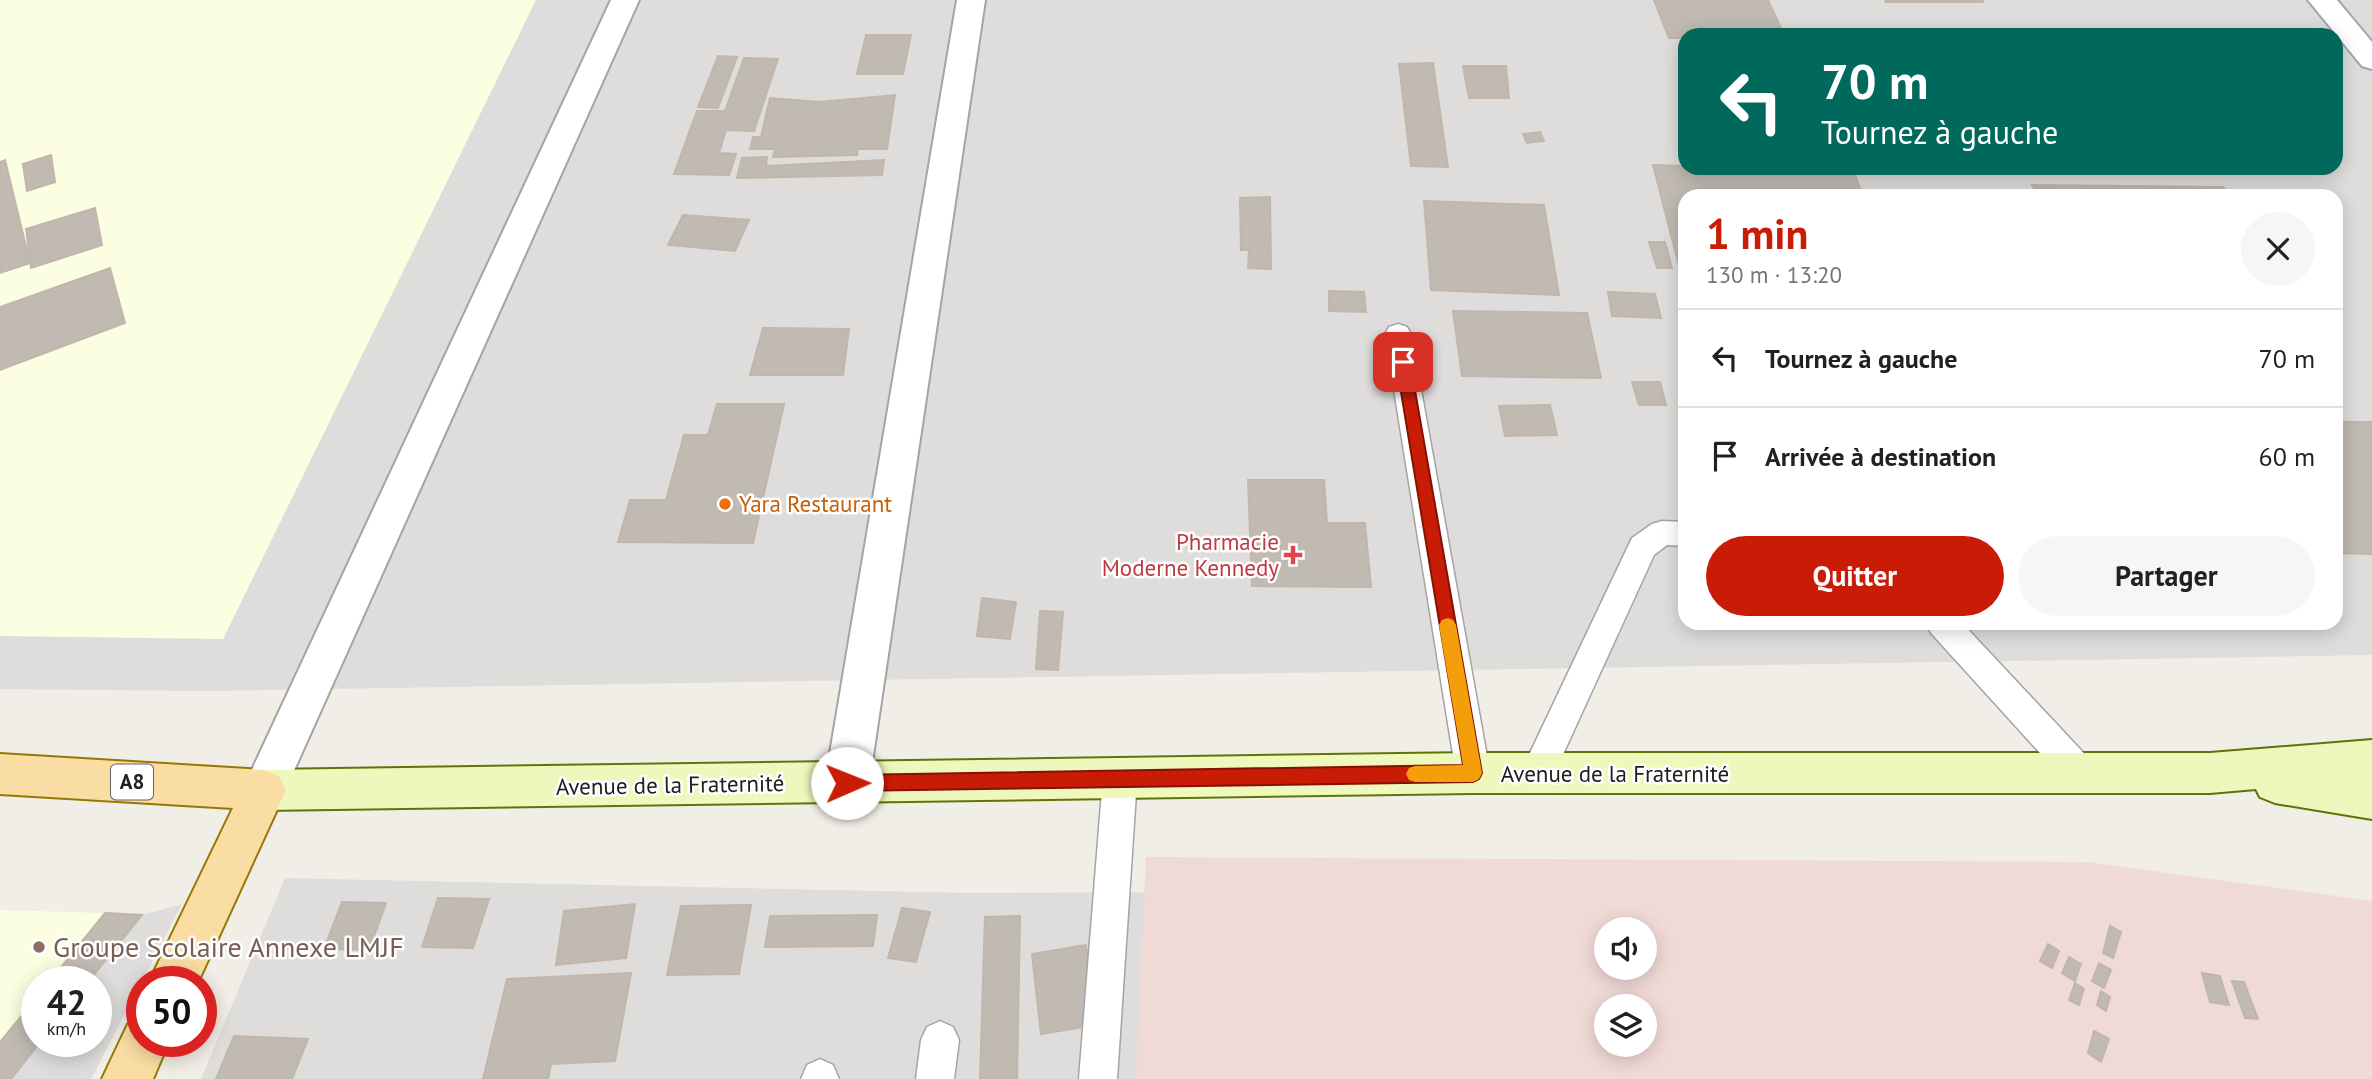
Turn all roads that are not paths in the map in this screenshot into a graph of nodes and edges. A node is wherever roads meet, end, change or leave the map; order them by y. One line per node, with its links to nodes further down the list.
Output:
1 (625, 0): 16 (street)
2 (971, 0): 15 (street)
3 (2322, 0): 4 (street)
4 (2372, 60)
5 (1398, 334): 9 (lane)
6 (1678, 534): 12 (lane)
7 (1948, 630): 13 (lane)
8 (2372, 760): 10 (main road, Avenue de la Fraternité)
9 (1473, 773): 12 (main road, Avenue de la Fraternité); 14 (main road, Avenue de la Fraternité)
10 (2210, 773): 13 (main road, Avenue de la Fraternité); 17 (main road, Avenue de la Fraternité)
11 (0, 774): 16 (main road, A8)
12 (1537, 774): 13 (main road, Avenue de la Fraternité)
13 (2081, 774)
14 (1119, 778): 15 (main road, Avenue de la Fraternité); 23 (lane)
15 (847, 783): 16 (main road, Avenue de la Fraternité)
16 (264, 790): 18 (main road)
17 (2372, 798)
18 (181, 966)
19 (940, 1040): 22 (lane)
20 (138, 1057): 21 (main road)
21 (128, 1079)
22 (935, 1079)
23 (1098, 1079)

